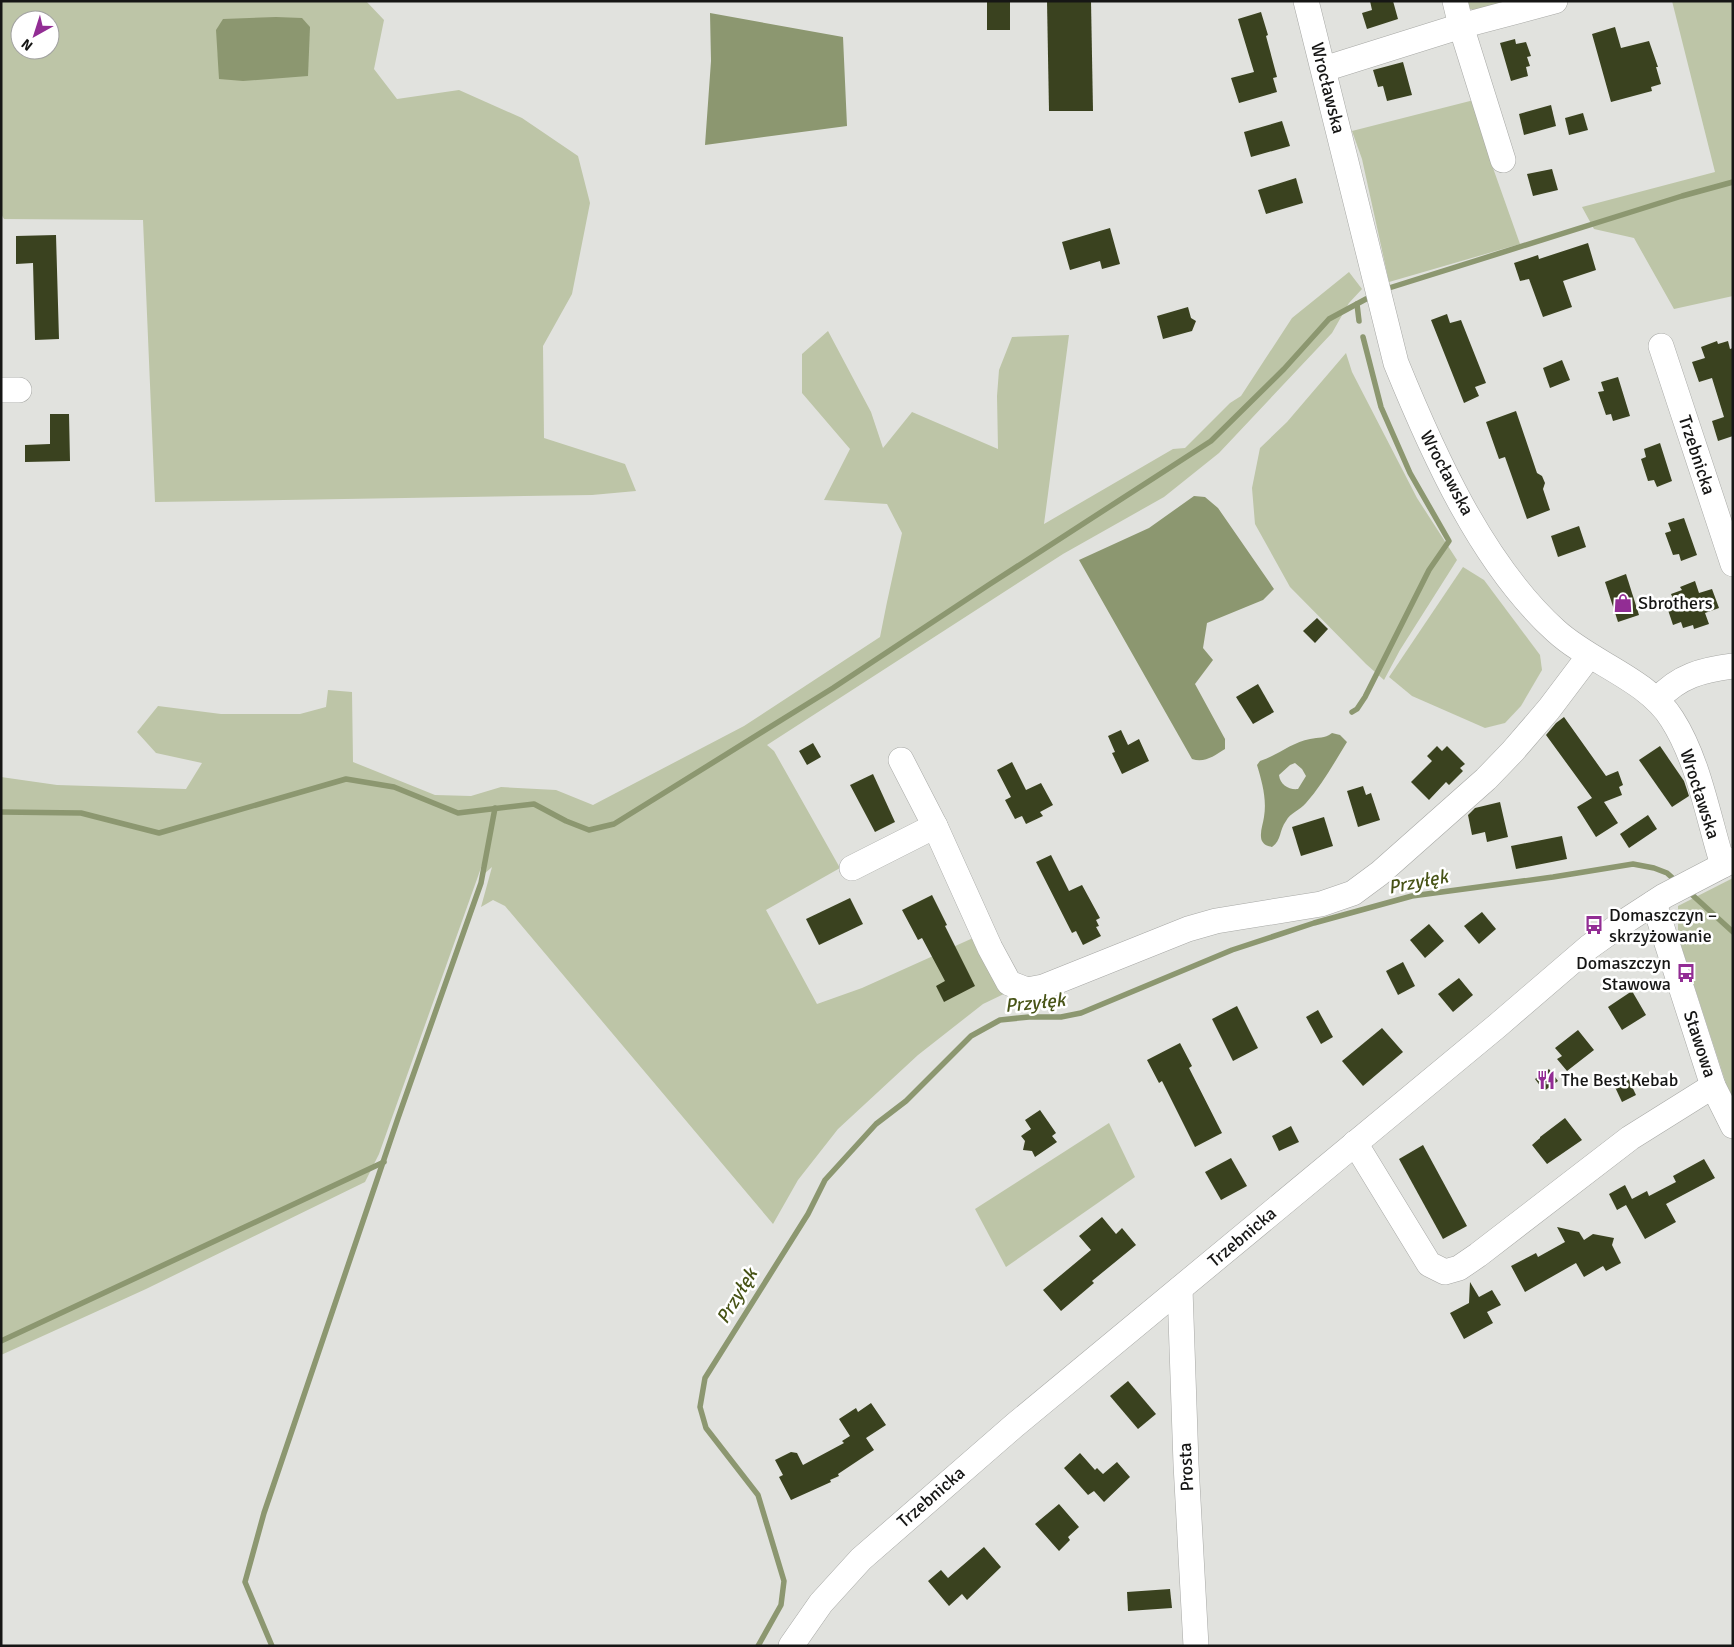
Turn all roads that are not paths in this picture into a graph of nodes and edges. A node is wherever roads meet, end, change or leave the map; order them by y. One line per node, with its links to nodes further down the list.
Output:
1 (1306, 1): 5 (street, Wrocławska)
2 (1455, 1): 4 (street)
3 (1555, 1): 4 (street)
4 (1461, 26): 5 (street); 6 (street)
5 (1324, 69): 9 (street, Wrocławska)
6 (1503, 160)
7 (1661, 346): 8 (street, Trzebnicka)
8 (1733, 564)
9 (1589, 656): 11 (street, Wrocławska); 13 (street)
10 (1733, 666): 11 (street)
11 (1658, 699): 14 (street, Wrocławska)
12 (901, 760): 13 (street)
13 (935, 826): 15 (street)
14 (1728, 862): 16 (street, Trzebnicka)
15 (852, 868)
16 (1659, 899): 17 (street, Stawowa); 19 (street, Trzebnicka)
17 (1713, 1086): 18 (street, Stawowa); 19 (street)
18 (1733, 1126)
19 (1355, 1143): 20 (street, Trzebnicka)
20 (1180, 1289): 21 (street, Trzebnicka); 22 (street, Prosta)
21 (791, 1646)
22 (1196, 1646)

